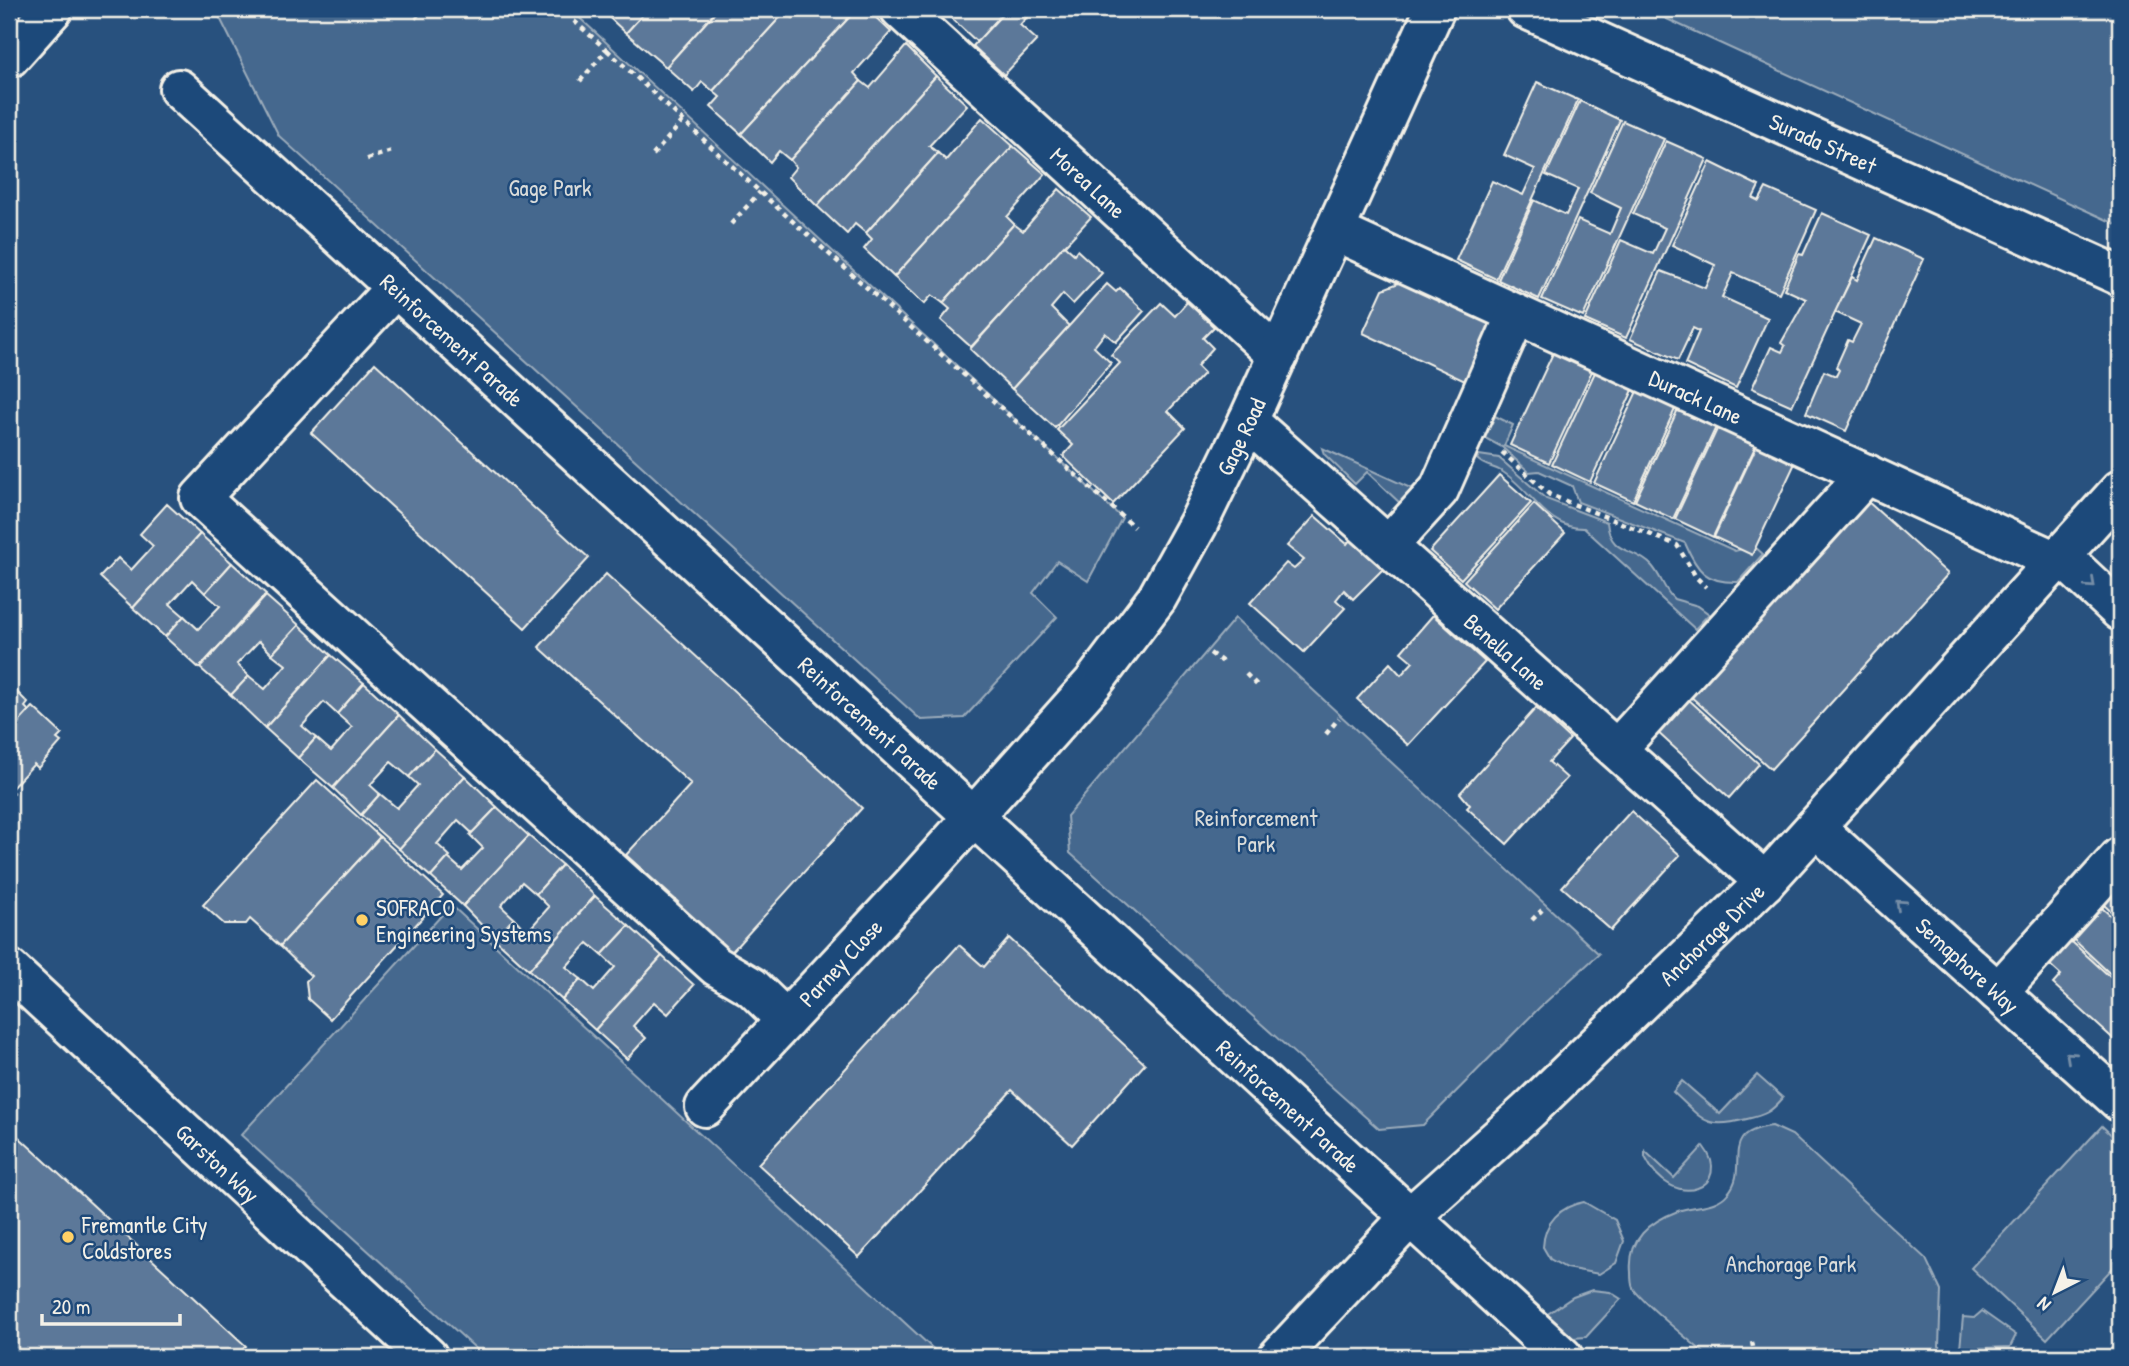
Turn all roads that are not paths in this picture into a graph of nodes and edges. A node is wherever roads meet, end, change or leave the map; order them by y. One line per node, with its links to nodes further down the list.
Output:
1 (53, 9): 5 (street)
2 (900, 9): 11 (street, Morea Lane)
3 (1435, 9): 7 (street, Gage Road)
4 (1526, 9): 8 (street, Surada Street)
5 (9, 58)
6 (179, 89): 9 (street, Reinforcement Parade)
7 (1335, 231): 10 (street, Durack Lane); 11 (street, Gage Road)
8 (2120, 276)
9 (395, 288): 19 (street, Reinforcement Parade); 25 (street)
10 (1516, 315): 13 (street, Durack Lane); 15 (street)
11 (1278, 356): 12 (street, Gage Road)
12 (1248, 421): 15 (street, Benella Lane); 19 (street, Gage Road)
13 (1867, 474): 16 (street, Durack Lane); 18 (street)
14 (2120, 490): 16 (street, Anchorage Drive)
15 (1389, 545): 18 (street, Benella Lane)
16 (2060, 560): 17 (street, Durack Lane, one-way to 17); 20 (street, Anchorage Drive)
17 (2120, 611)
18 (1617, 749): 22 (street, Benella Lane)
19 (972, 817): 25 (street, Parney Close); 28 (street, Reinforcement Parade)
20 (1815, 827): 22 (street, Anchorage Drive); 24 (street, Semaphore Way, one-way to 20)
21 (2120, 857): 24 (street)
22 (1765, 882): 28 (street, Anchorage Drive)
23 (9, 969): 29 (street, Garston Way)
24 (1998, 992): 26 (street, Semaphore Way, one-way to 24)
25 (786, 1020): 27 (street, Parney Close)
26 (2120, 1102)
27 (705, 1107)
28 (1410, 1217): 30 (street, Anchorage Drive); 31 (street, Reinforcement Parade)
29 (428, 1357)
30 (1278, 1357)
31 (1563, 1357)

